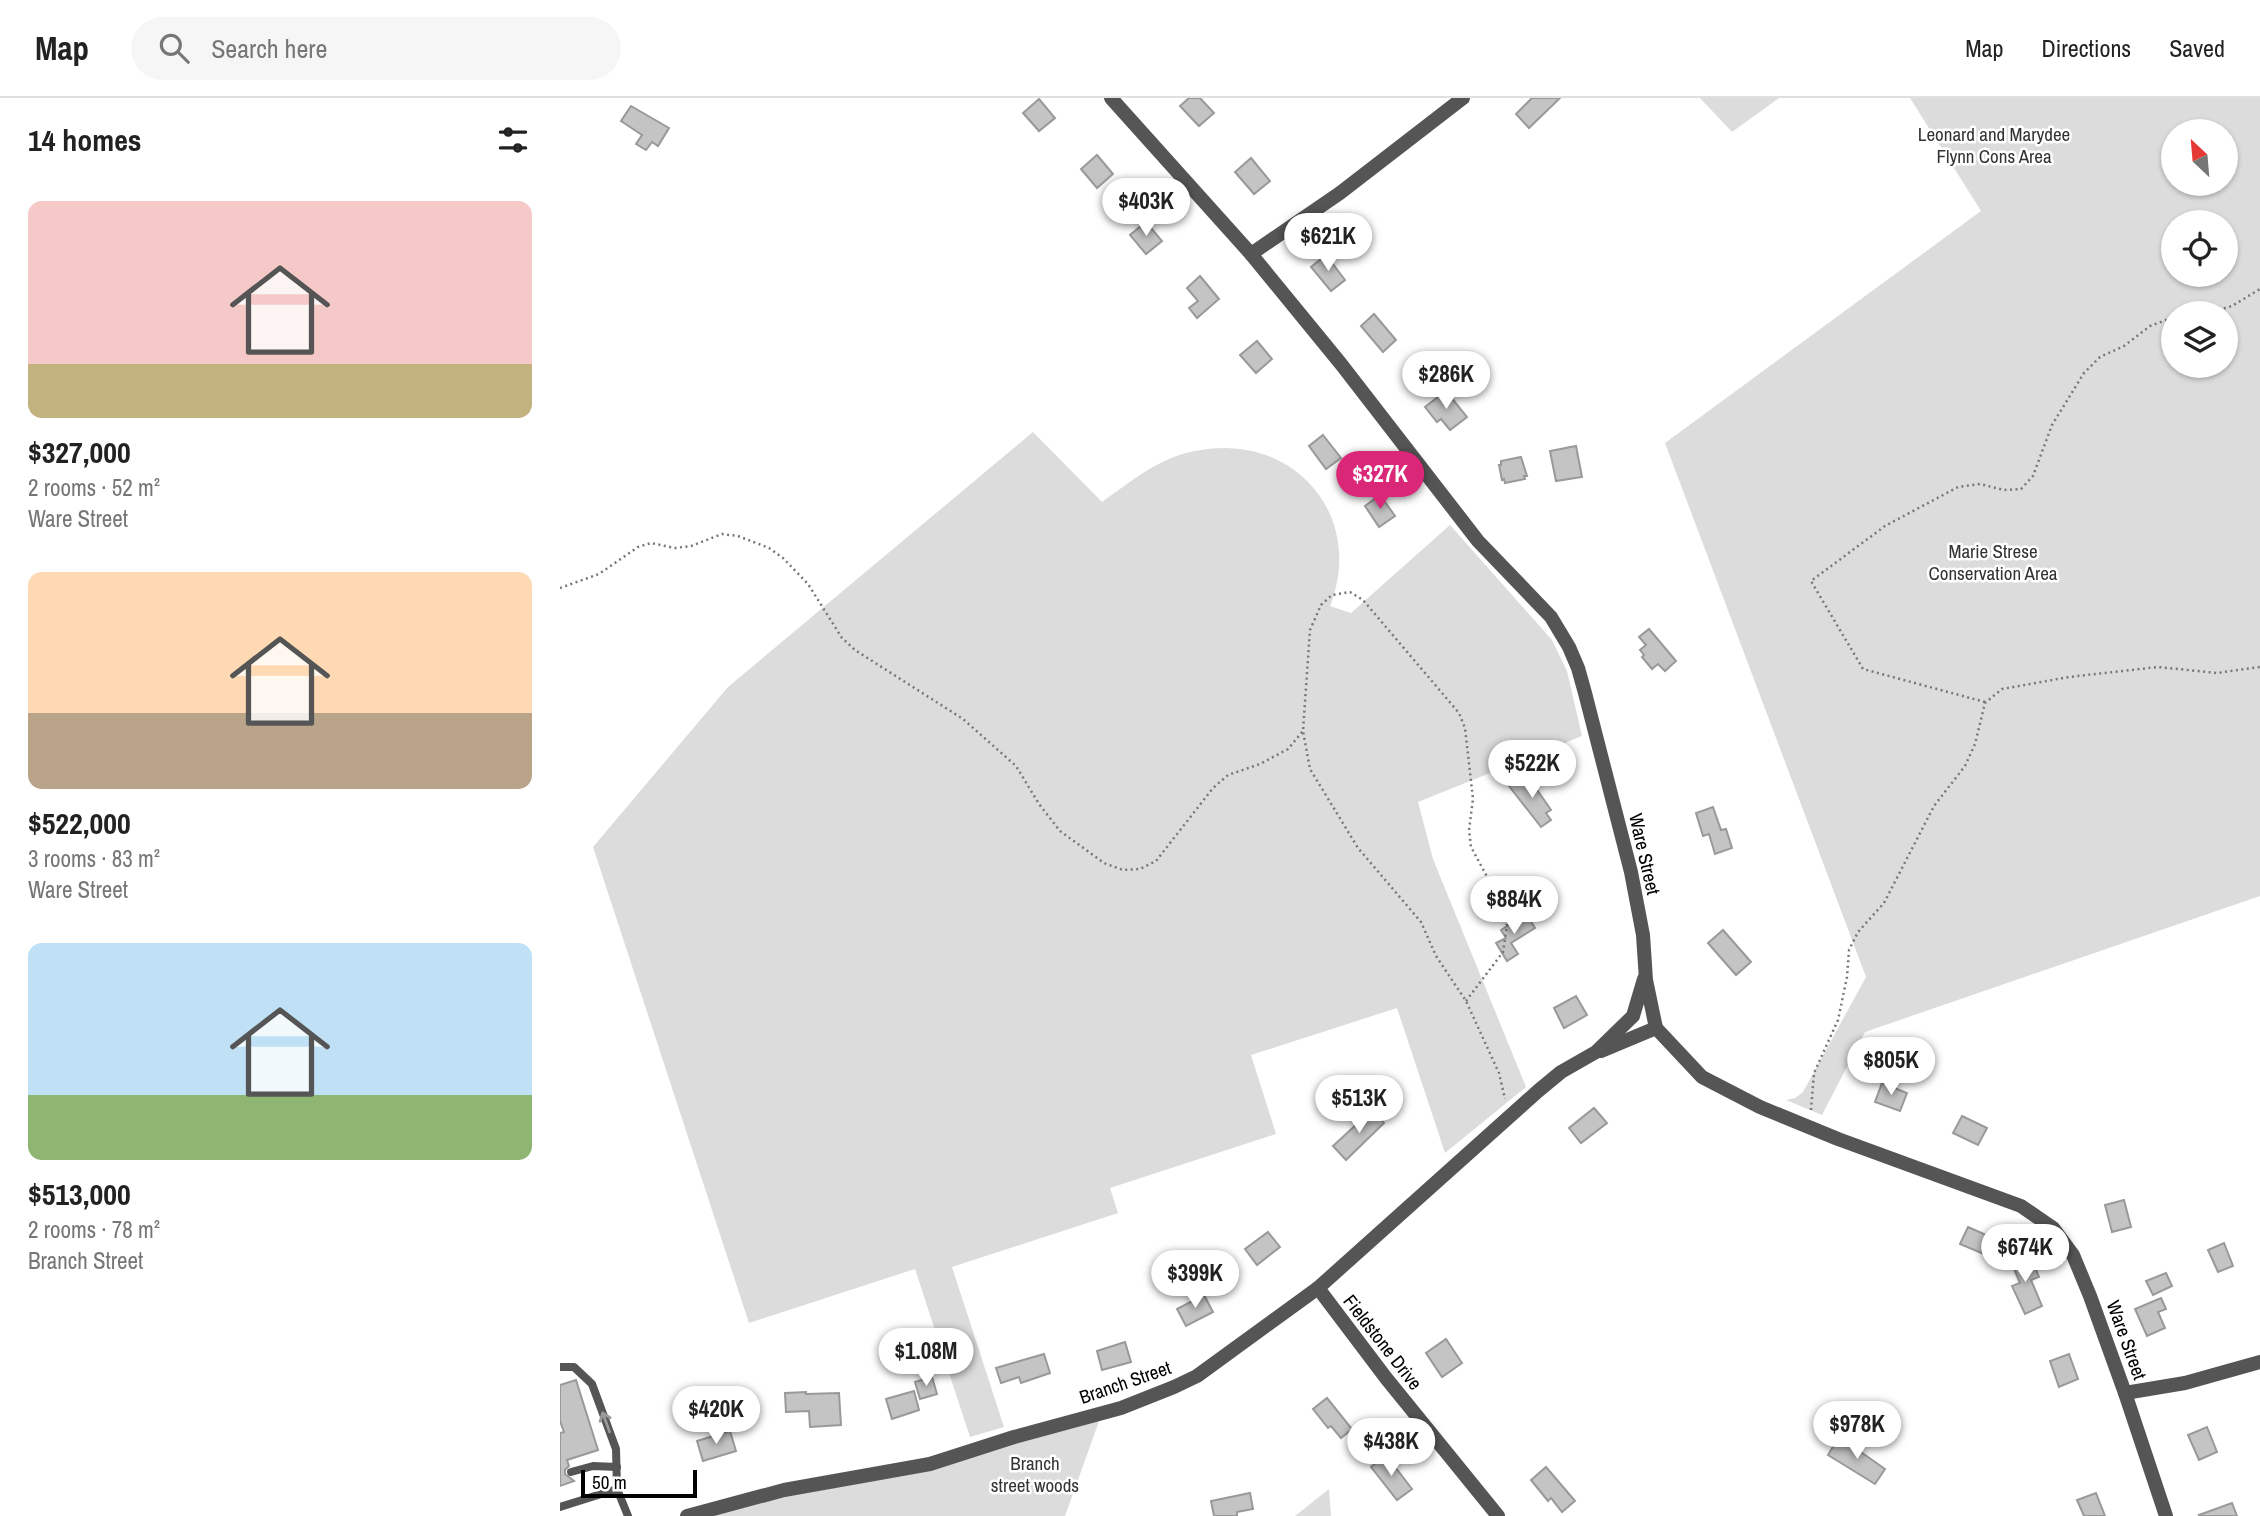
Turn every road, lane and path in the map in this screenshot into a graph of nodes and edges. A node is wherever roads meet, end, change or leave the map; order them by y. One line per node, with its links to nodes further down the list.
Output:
1 (1111, 98): 3 (street, Ware Street)
2 (1463, 98): 3 (street)
3 (1251, 254): 11 (street, Ware Street)
4 (2260, 289): 5 (path)
5 (2238, 302)
6 (2161, 322): 9 (path)
7 (560, 588): 10 (path)
8 (2260, 667): 9 (path)
9 (1985, 703): 15 (path)
10 (1303, 731): 12 (path); 12 (path)
11 (1646, 973): 13 (street, Ware Street); 14 (street, Branch Street)
12 (1466, 1002): 16 (path)
13 (1656, 1028): 14 (street, Branch Street); 20 (street, Ware Street)
14 (1596, 1052): 16 (street, Branch Street)
15 (1811, 1111)
16 (1508, 1116): 17 (street, Branch Street)
17 (1318, 1288): 26 (street, Branch Street); 27 (street, Fieldstone Drive)
18 (2260, 1362): 20 (street)
19 (560, 1367): 21 (lane, one-way to 19)
20 (2125, 1392): 28 (street, Ware Street)
21 (617, 1466): 22 (lane); 23 (lane)
22 (571, 1472)
23 (617, 1489): 24 (lane); 25 (lane)
24 (560, 1507)
25 (628, 1516)
26 (687, 1516)
27 (1498, 1516)
28 (2166, 1516)

